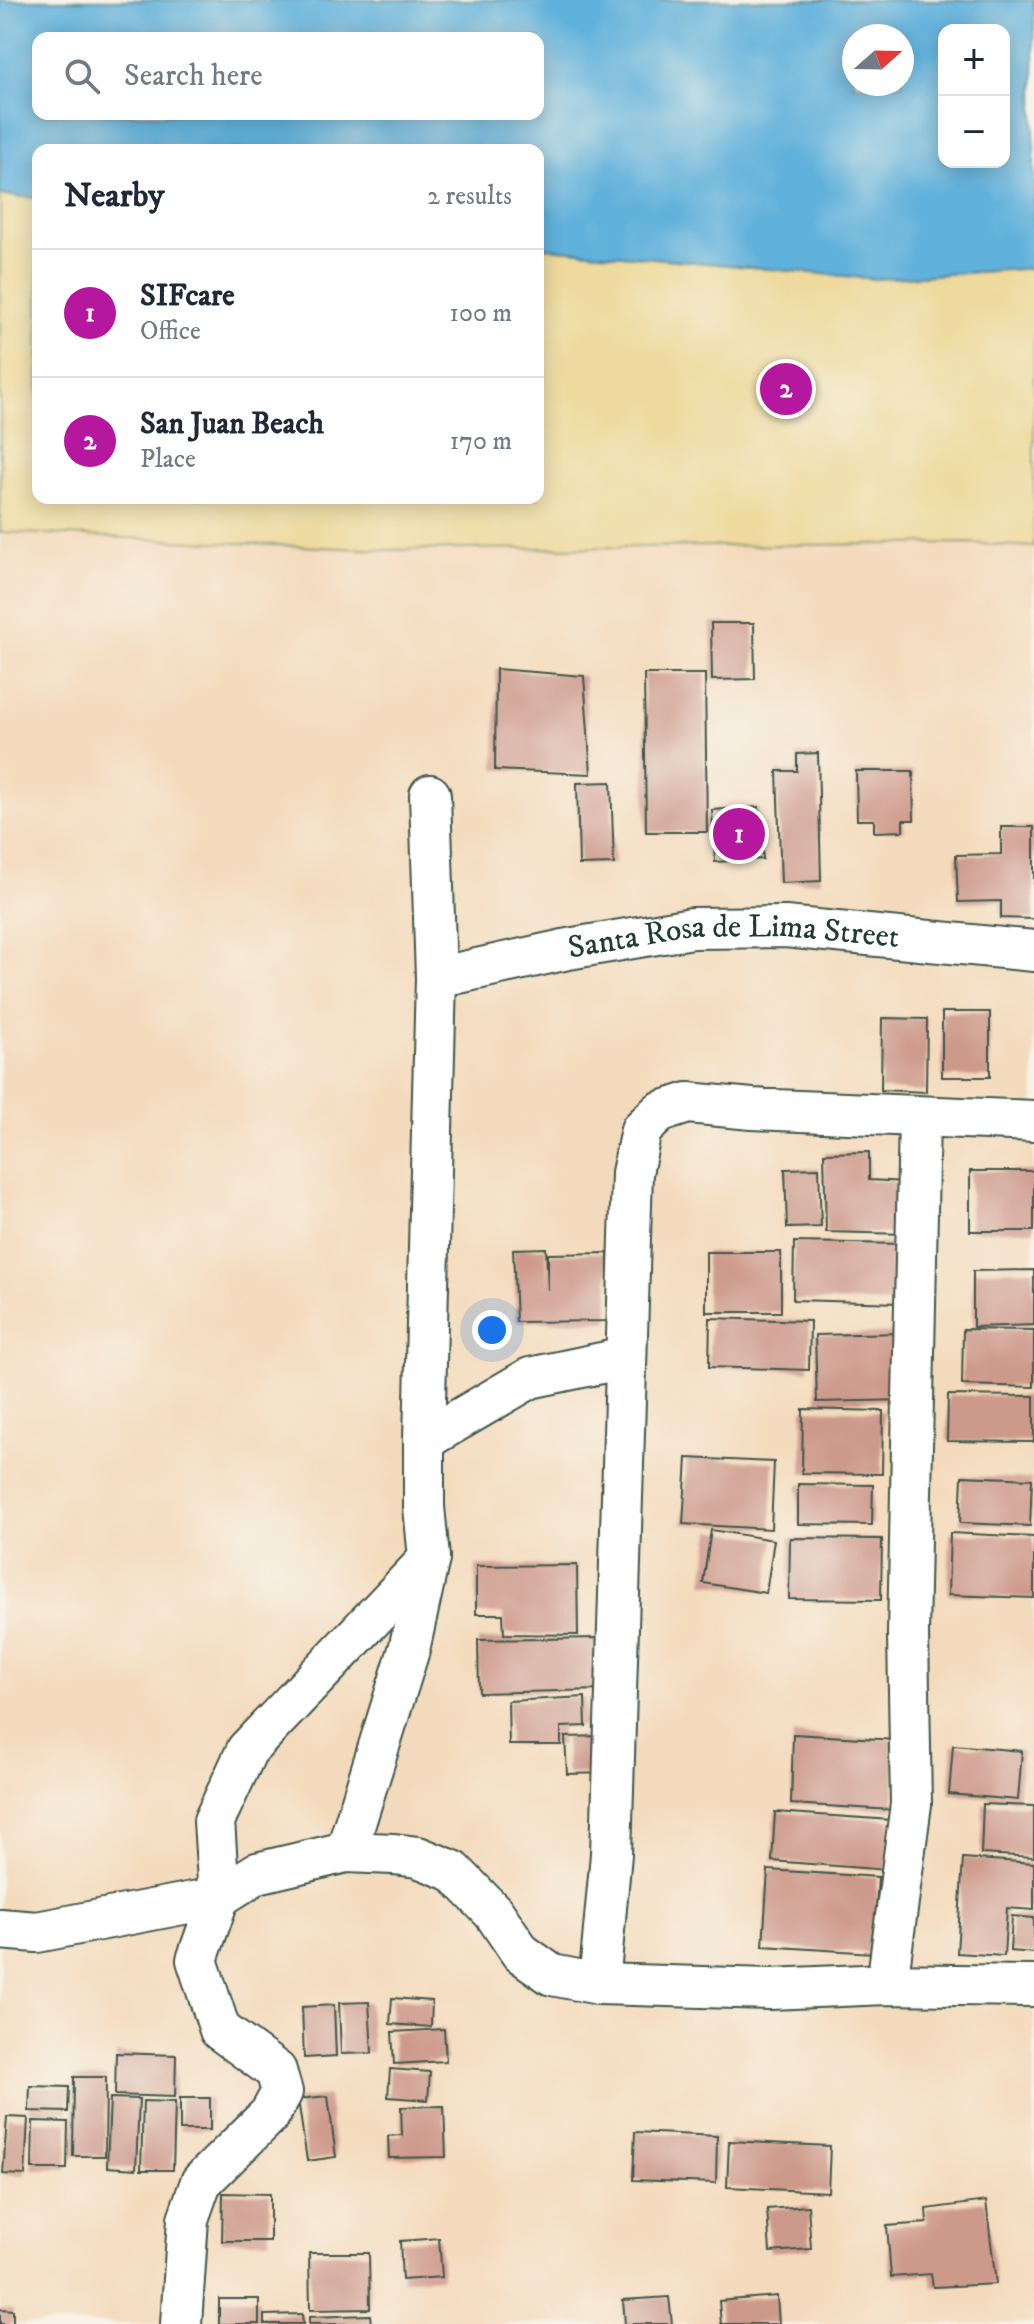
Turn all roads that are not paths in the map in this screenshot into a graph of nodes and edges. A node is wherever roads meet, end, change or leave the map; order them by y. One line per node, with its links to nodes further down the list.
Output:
1 (430, 795): 3 (street)
2 (1034, 951): 3 (street, Santa Rosa de Lima Street)
3 (436, 978): 7 (street)
4 (919, 1118): 5 (street); 6 (street); 13 (street)
5 (1034, 1121)
6 (625, 1358): 7 (street); 12 (street)
7 (424, 1440): 8 (street)
8 (429, 1558): 9 (street); 10 (street)
9 (346, 1852): 10 (street); 12 (street)
10 (219, 1897): 11 (street); 15 (street)
11 (0, 1929)
12 (599, 1984): 13 (street)
13 (887, 1984): 14 (street)
14 (1034, 1986)
15 (181, 2324)

